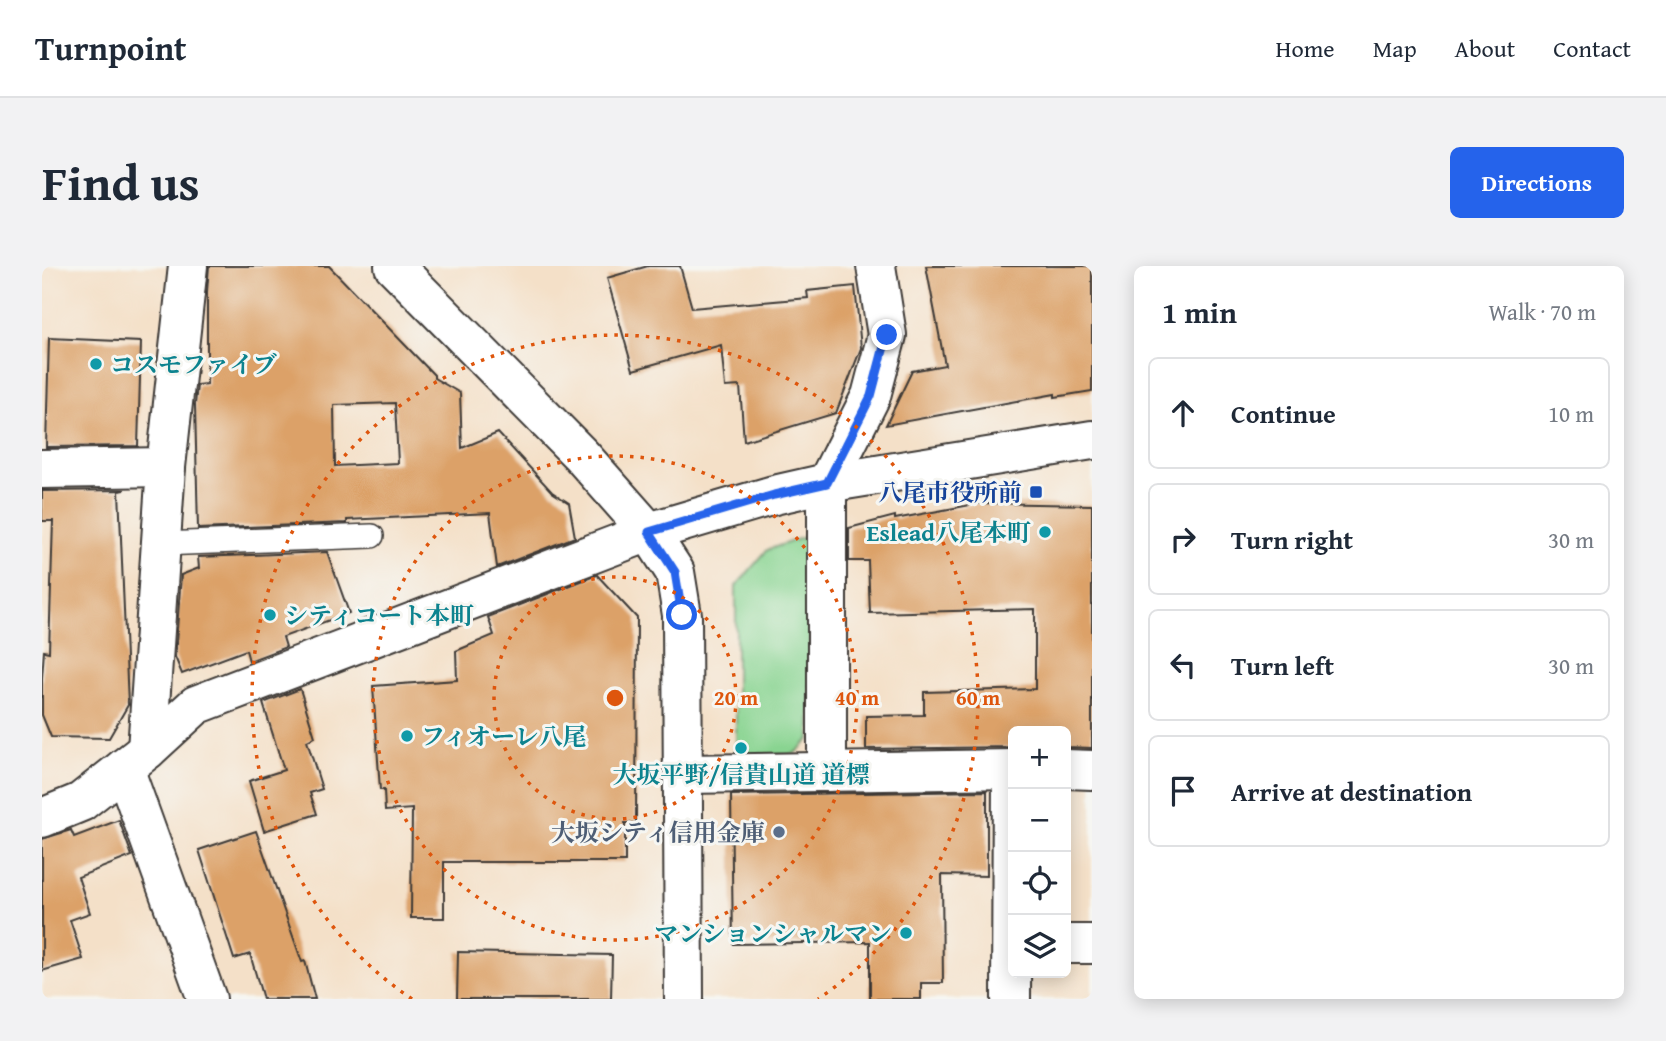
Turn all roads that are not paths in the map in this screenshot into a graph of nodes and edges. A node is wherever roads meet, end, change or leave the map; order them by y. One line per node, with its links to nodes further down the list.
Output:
1 (188, 266): 5 (street)
2 (394, 266): 8 (street)
3 (876, 266): 7 (street)
4 (1092, 440): 7 (street)
5 (166, 467): 6 (street); 10 (street)
6 (42, 469)
7 (827, 483): 8 (street); 15 (street)
8 (649, 532): 11 (street); 16 (street)
9 (372, 536): 10 (lane)
10 (161, 544): 11 (street)
11 (136, 759): 18 (street); 23 (street)
12 (1008, 769): 15 (street)
13 (1071, 769): 14 (street)
14 (1092, 769)
15 (827, 772): 16 (street)
16 (684, 774): 24 (street)
17 (1012, 789): 19 (street)
18 (42, 818)
19 (1012, 915)
20 (1071, 944): 21 (street)
21 (1092, 944)
22 (1011, 978): 25 (street)
23 (207, 999)
24 (684, 999)
25 (1011, 999)

